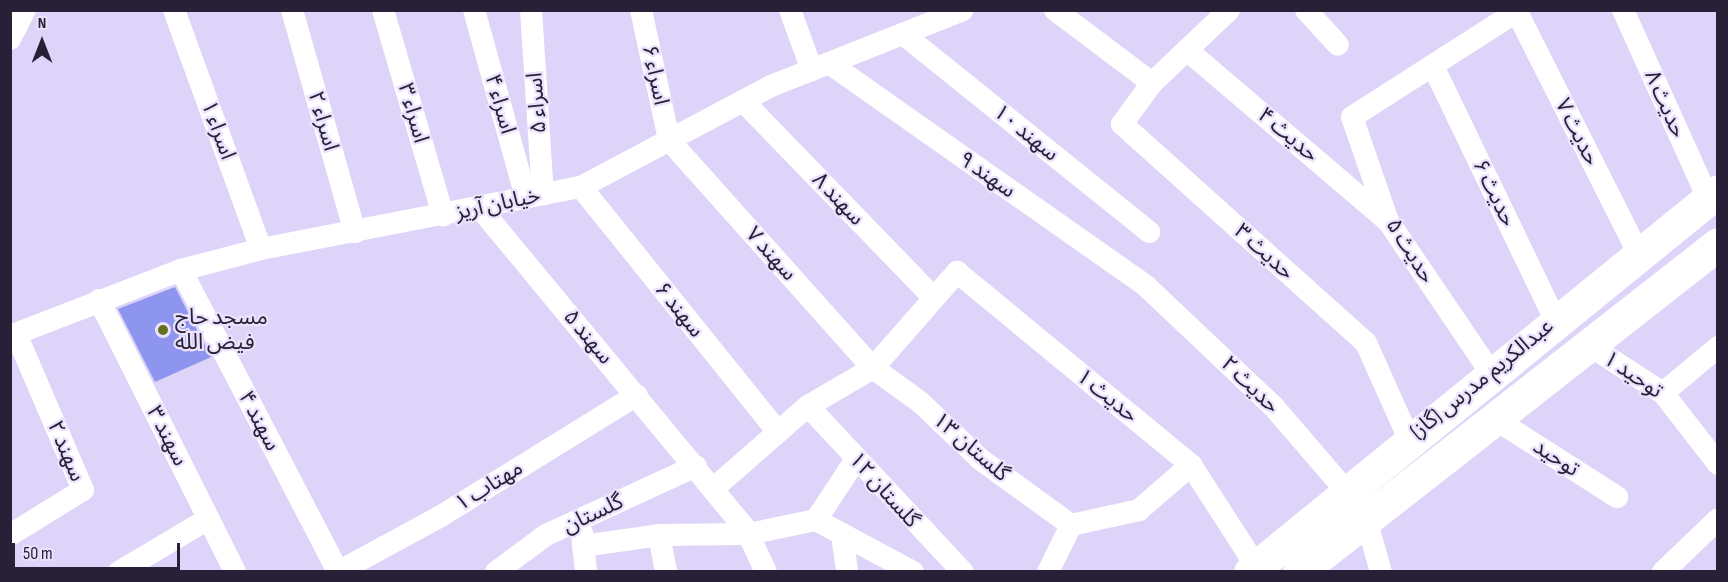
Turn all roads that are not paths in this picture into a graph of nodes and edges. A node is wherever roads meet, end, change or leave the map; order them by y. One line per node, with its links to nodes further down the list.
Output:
1 (25, 10): 16 (street)
2 (174, 10): 33 (street, اسراء ۱)
3 (292, 10): 30 (street, اسراء ۲)
4 (383, 10): 28 (street, اسراء ۳)
5 (474, 10): 26 (street, اسراء ۴)
6 (531, 10): 26 (street, اسراء ۵)
7 (641, 10): 23 (street, اسراء ۶)
8 (790, 10): 20 (street)
9 (963, 10): 15 (street, خیابان آریز)
10 (1055, 10): 21 (street)
11 (1229, 10): 18 (street)
12 (1306, 10): 17 (street)
13 (1623, 10): 25 (street, حدیث ۸)
14 (1518, 11): 19 (street); 34 (street, حدیث ۷)
15 (903, 34): 20 (street, خیابان آریز); 31 (street, سهند ۱۰)
16 (10, 39)
17 (1338, 45)
18 (1187, 50): 21 (street); 29 (street, حدیث ۴)
19 (1433, 66): 29 (street, حدیث ۵); 39 (street, حدیث ۶)
20 (821, 67): 22 (street, خیابان آریز); 36 (street, سهند ۹)
21 (1152, 83): 50 (street, حدیث ۳)
22 (742, 101): 23 (street, خیابان آریز); 37 (street, سهند ۸)
23 (669, 140): 24 (street, خیابان آریز); 43 (street, سهند ۷)
24 (581, 187): 26 (street, خیابان آریز); 49 (street, سهند ۶)
25 (1713, 195): 34 (street, عبدالکریم مدرس (گاز))
26 (535, 196): 27 (street, خیابان آریز)
27 (480, 208): 28 (street, خیابان آریز); 46 (street, سهند ۵)
28 (443, 215): 30 (street, خیابان آریز)
29 (1388, 221): 44 (street, حدیث ۵)
30 (355, 232): 33 (street, خیابان آریز)
31 (1149, 232)
32 (1718, 244): 41 (street, عبدالکریم مدرس (گاز))
33 (261, 249): 35 (street, خیابان آریز)
34 (1638, 253): 39 (street, عبدالکریم مدرس (گاز))
35 (181, 270): 38 (street, خیابان آریز); 73 (street, سهند ۴)
36 (1146, 286): 56 (street, حدیث ۲)
37 (933, 297): 43 (street); 53 (street, حدیث ۱)
38 (99, 300): 40 (street, خیابان آریز); 58 (street, سهند ۳)
39 (1555, 320): 44 (street, عبدالکریم مدرس (گاز))
40 (13, 335): 65 (street, سهند ۲)
41 (1589, 345): 45 (street, توحید ۱); 48 (street, عبدالکریم مدرس (گاز))
42 (1718, 346): 45 (street)
43 (873, 368): 47 (street); 63 (street, گلستان ۱۳)
44 (1491, 372): 50 (street, عبدالکریم مدرس (گاز))
45 (1663, 393): 52 (street, توحید ۱)
46 (637, 395): 54 (street, سهند ۵); 73 (street, مهتاب ۱)
47 (808, 406): 49 (street); 51 (street, گلستان ۱۲)
48 (1495, 419): 57 (street, توحید); 59 (street, عبدالکریم مدرس (گاز))
49 (778, 432): 55 (street)
50 (1409, 439): 56 (street, عبدالکریم مدرس (گاز))
51 (856, 459): 62 (street); 79 (street, گلستان ۱۲)
52 (1718, 464)
53 (1191, 465): 63 (street); 69 (street, حدیث ۱)
54 (696, 466): 55 (street, سهند ۵); 61 (street, گلستان)
55 (714, 488): 64 (street, سهند ۵)
56 (1346, 491): 59 (street); 69 (street, عبدالکریم مدرس (گاز))
57 (1617, 497)
58 (208, 519): 71 (street); 72 (street, سهند ۳)
59 (1366, 519): 81 (street, عبدالکریم مدرس (گاز)); 82 (street)
60 (1718, 519): 83 (street)
61 (580, 520): 68 (street); 70 (street, گلستان)
62 (816, 520): 64 (street); 67 (street)
63 (1071, 525): 80 (street)
64 (749, 534): 66 (street); 76 (street, سهند ۵)
65 (10, 535)
66 (658, 535): 68 (street); 75 (street)
67 (842, 535): 77 (street); 78 (street)
68 (583, 546): 74 (street)
69 (1253, 569)
70 (497, 571)
71 (118, 572)
72 (235, 572)
73 (338, 572)
74 (586, 572)
75 (666, 572)
76 (766, 572)
77 (847, 572)
78 (913, 572)
79 (963, 572)
80 (1048, 572)
81 (1299, 572)
82 (1381, 572)
83 (1663, 572)

